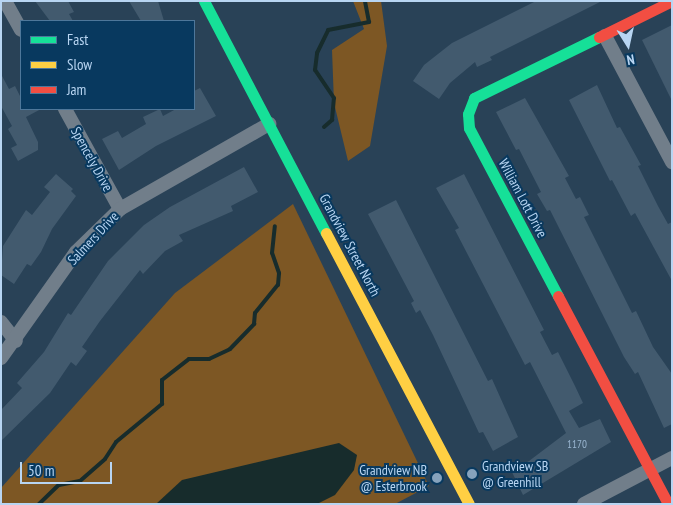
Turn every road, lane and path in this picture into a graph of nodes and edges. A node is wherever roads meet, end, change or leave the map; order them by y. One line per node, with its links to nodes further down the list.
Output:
1 (5, 1): 4 (street)
2 (204, 1): 7 (street, Grandview Street North)
3 (672, 2): 5 (street, William Lott Drive)
4 (20, 28)
5 (605, 36): 8 (street); 14 (street, William Lott Drive)
6 (66, 110): 9 (street, Spencely Drive)
7 (270, 124): 9 (street, Salmers Drive); 15 (street, Grandview Street North)
8 (672, 162)
9 (120, 209): 11 (street, Salmers Drive)
10 (1, 322): 11 (street)
11 (16, 341): 12 (street, Salmers Drive)
12 (1, 358)
13 (672, 458): 14 (street)
14 (650, 469): 16 (street); 17 (street, William Lott Drive)
15 (469, 504)
16 (584, 504)
17 (668, 504)

